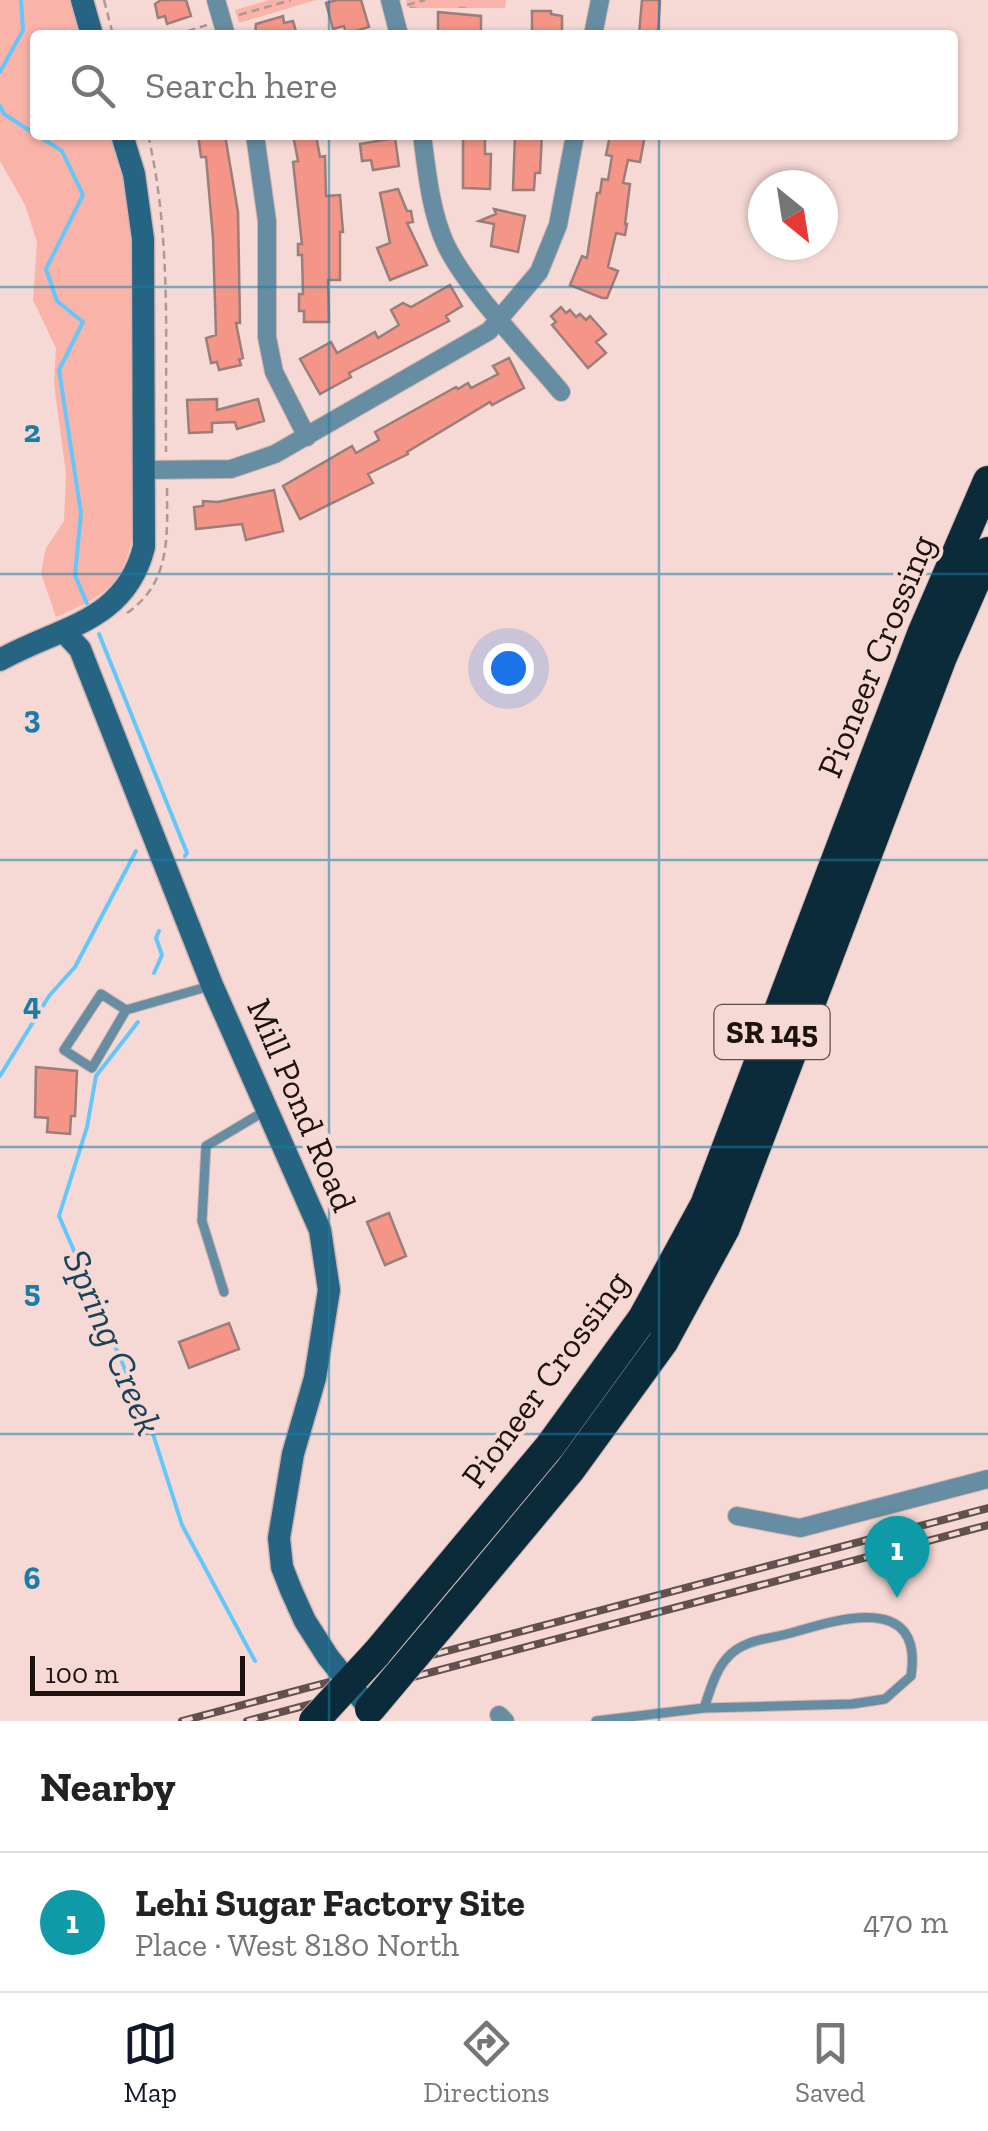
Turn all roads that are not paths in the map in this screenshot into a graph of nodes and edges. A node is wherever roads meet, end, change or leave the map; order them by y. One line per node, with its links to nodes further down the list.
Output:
1 (82, 0): 6 (street)
2 (216, 0): 5 (street)
3 (600, 0): 8 (street)
4 (398, 3): 7 (street)
5 (229, 26)
6 (91, 30)
7 (399, 30)
8 (594, 30)
9 (124, 140): 16 (street)
10 (256, 140): 15 (street)
11 (423, 140): 13 (street)
12 (574, 140): 13 (street)
13 (500, 318): 14 (street); 15 (street)
14 (561, 392)
15 (307, 437): 16 (street)
16 (145, 470): 19 (street)
17 (988, 481): 27 (highway, Pioneer Crossing / SR 145, bridge)
18 (988, 552): 29 (highway, Pioneer Crossing / SR 145, bridge)
19 (65, 633): 20 (street); 21 (street, Mill Pond Road)
20 (0, 660)
21 (212, 985): 22 (lane); 23 (street, Mill Pond Road)
22 (126, 1010): 22 (lane)
23 (267, 1110): 24 (lane); 27 (street, Mill Pond Road, bridge)
24 (224, 1292)
25 (988, 1478): 26 (street)
26 (738, 1516)
27 (350, 1683): 29 (street, Mill Pond Road, bridge); 30 (highway, Pioneer Crossing / SR 145, bridge)
28 (704, 1708): 28 (lane); 31 (lane)
29 (369, 1717)
30 (314, 1721)
31 (596, 1721)

